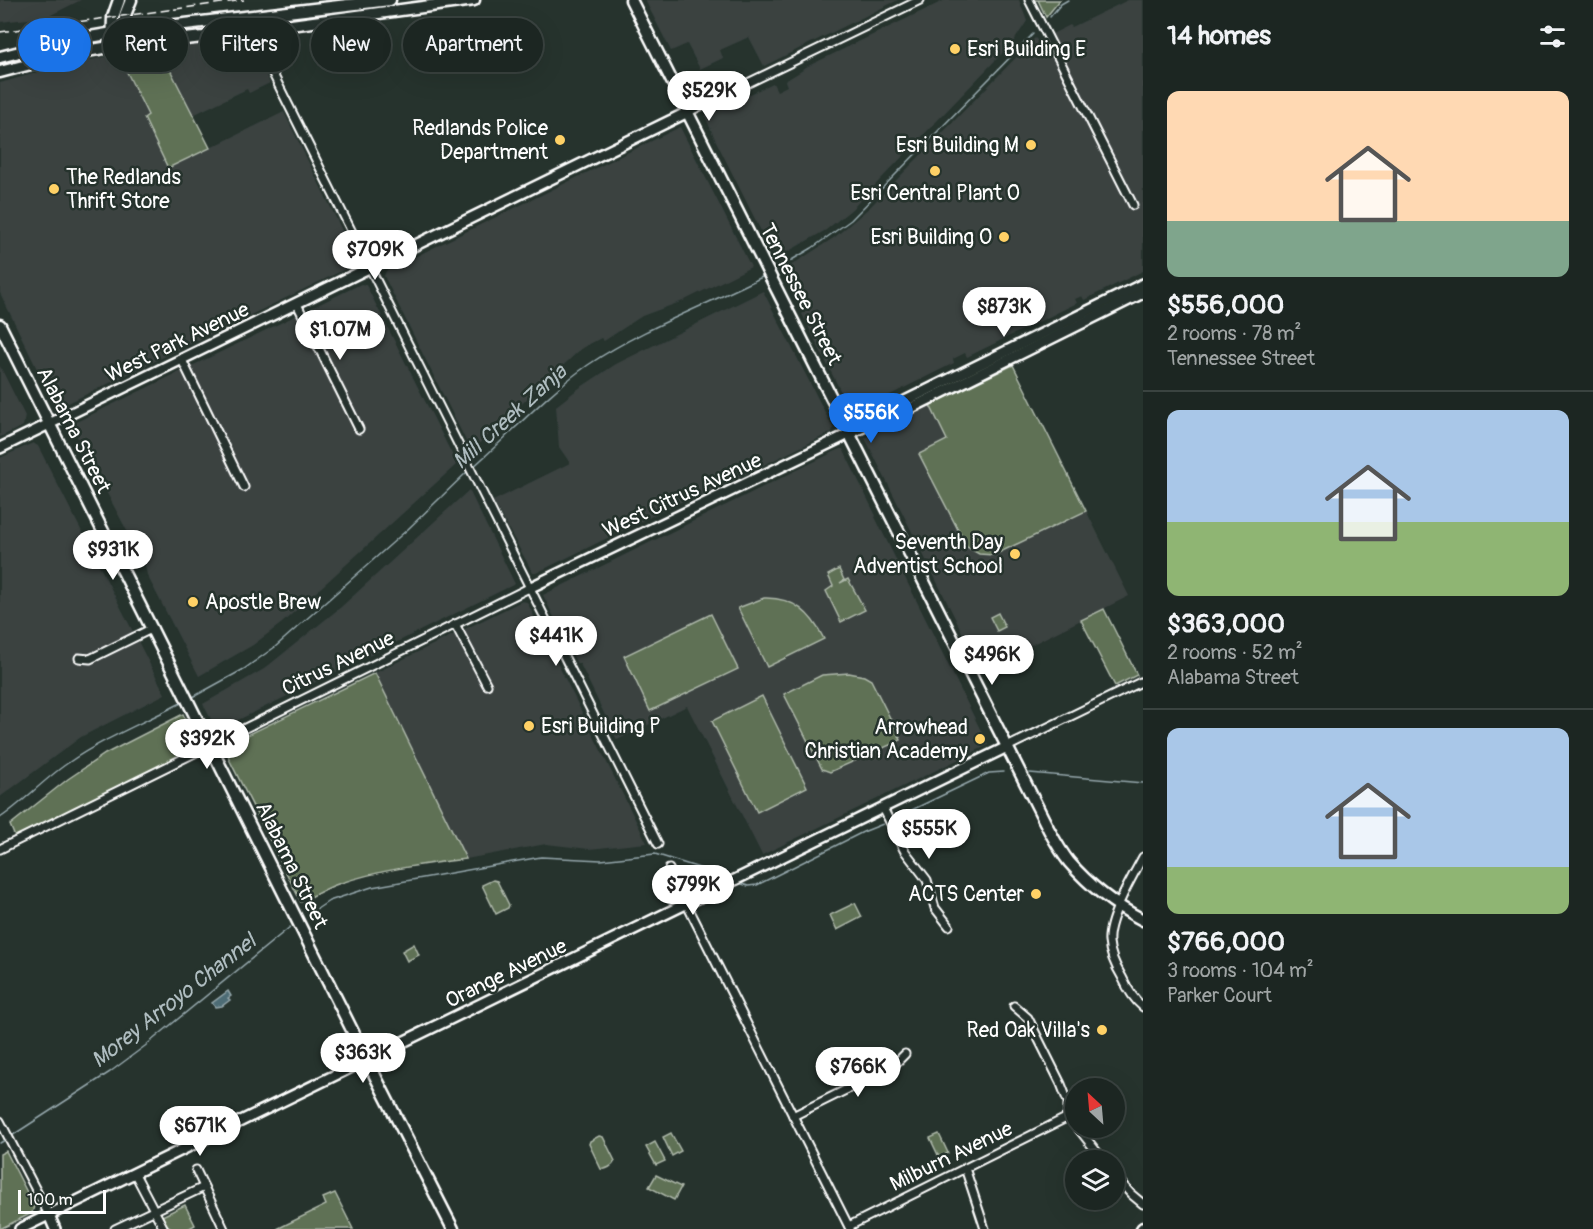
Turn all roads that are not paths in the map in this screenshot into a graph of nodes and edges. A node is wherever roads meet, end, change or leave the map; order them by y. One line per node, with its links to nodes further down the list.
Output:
1 (119, 0): 8 (main road)
2 (131, 0): 9 (main road)
3 (390, 0): 10 (main road)
4 (474, 0): 11 (main road)
5 (631, 0): 17 (main road, Tennessee Street)
6 (920, 0): 17 (street, West Park Avenue)
7 (1029, 0): 18 (street)
8 (113, 18)
9 (125, 18)
10 (245, 18)
11 (299, 23)
12 (103, 35): 14 (main road)
13 (103, 48): 15 (main road)
14 (0, 57)
15 (0, 72)
16 (272, 72): 19 (street)
17 (688, 112): 19 (street, West Park Avenue); 28 (main road, Tennessee Street)
18 (1132, 205)
19 (370, 268): 22 (street, West Park Avenue); 31 (street)
20 (1143, 284): 25 (street)
21 (1143, 293): 25 (street)
22 (297, 304): 24 (street, West Park Avenue); 27 (street)
23 (0, 325): 26 (main road, Alabama Street)
24 (182, 360): 26 (street, West Park Avenue); 30 (street)
25 (882, 418): 28 (street, West Citrus Avenue)
26 (49, 424): 29 (street, West Park Avenue); 33 (main road, Alabama Street)
27 (359, 429)
28 (849, 434): 31 (street, West Citrus Avenue); 38 (main road, Tennessee Street)
29 (0, 448)
30 (244, 487)
31 (529, 588): 32 (street, Citrus Avenue); 40 (street)
32 (455, 624): 36 (street); 37 (street, Citrus Avenue)
33 (153, 628): 34 (street); 37 (main road, Alabama Street)
34 (79, 658)
35 (1143, 681): 38 (street)
36 (487, 685)
37 (210, 744): 41 (street, Citrus Avenue); 51 (main road, Alabama Street)
38 (1007, 747): 39 (street, Orange Avenue); 45 (main road, Tennessee Street)
39 (883, 808): 44 (street, Orange Avenue); 47 (street)
40 (658, 844)
41 (0, 849)
42 (1143, 857): 45 (street)
43 (669, 869): 44 (street)
44 (687, 904): 51 (street, Orange Avenue); 53 (street)
45 (1119, 906): 46 (main road, Tennessee Street); 49 (street)
46 (1143, 920)
47 (949, 926)
48 (1014, 1006): 52 (street)
49 (1143, 1007)
50 (905, 1054): 53 (street)
51 (367, 1060): 60 (street, Orange Avenue); 72 (main road, Alabama Street)
52 (1065, 1093)
53 (793, 1116): 66 (street)
54 (1065, 1118): 58 (street, Milburn Avenue)
55 (0, 1121): 65 (street)
56 (1086, 1138): 57 (street)
57 (1095, 1150)
58 (965, 1168): 66 (street, Milburn Avenue); 73 (street)
59 (196, 1170): 61 (street)
60 (135, 1173): 64 (street); 65 (street, Orange Avenue)
61 (204, 1187): 64 (street); 71 (street)
62 (1125, 1187): 63 (street)
63 (1143, 1204)
64 (153, 1210): 69 (street); 70 (street)
65 (48, 1215): 67 (street, Orange Avenue); 68 (street)
66 (850, 1227)
67 (20, 1229)
68 (55, 1229)
69 (115, 1229)
70 (164, 1229)
71 (224, 1229)
72 (453, 1229)
73 (986, 1229)

